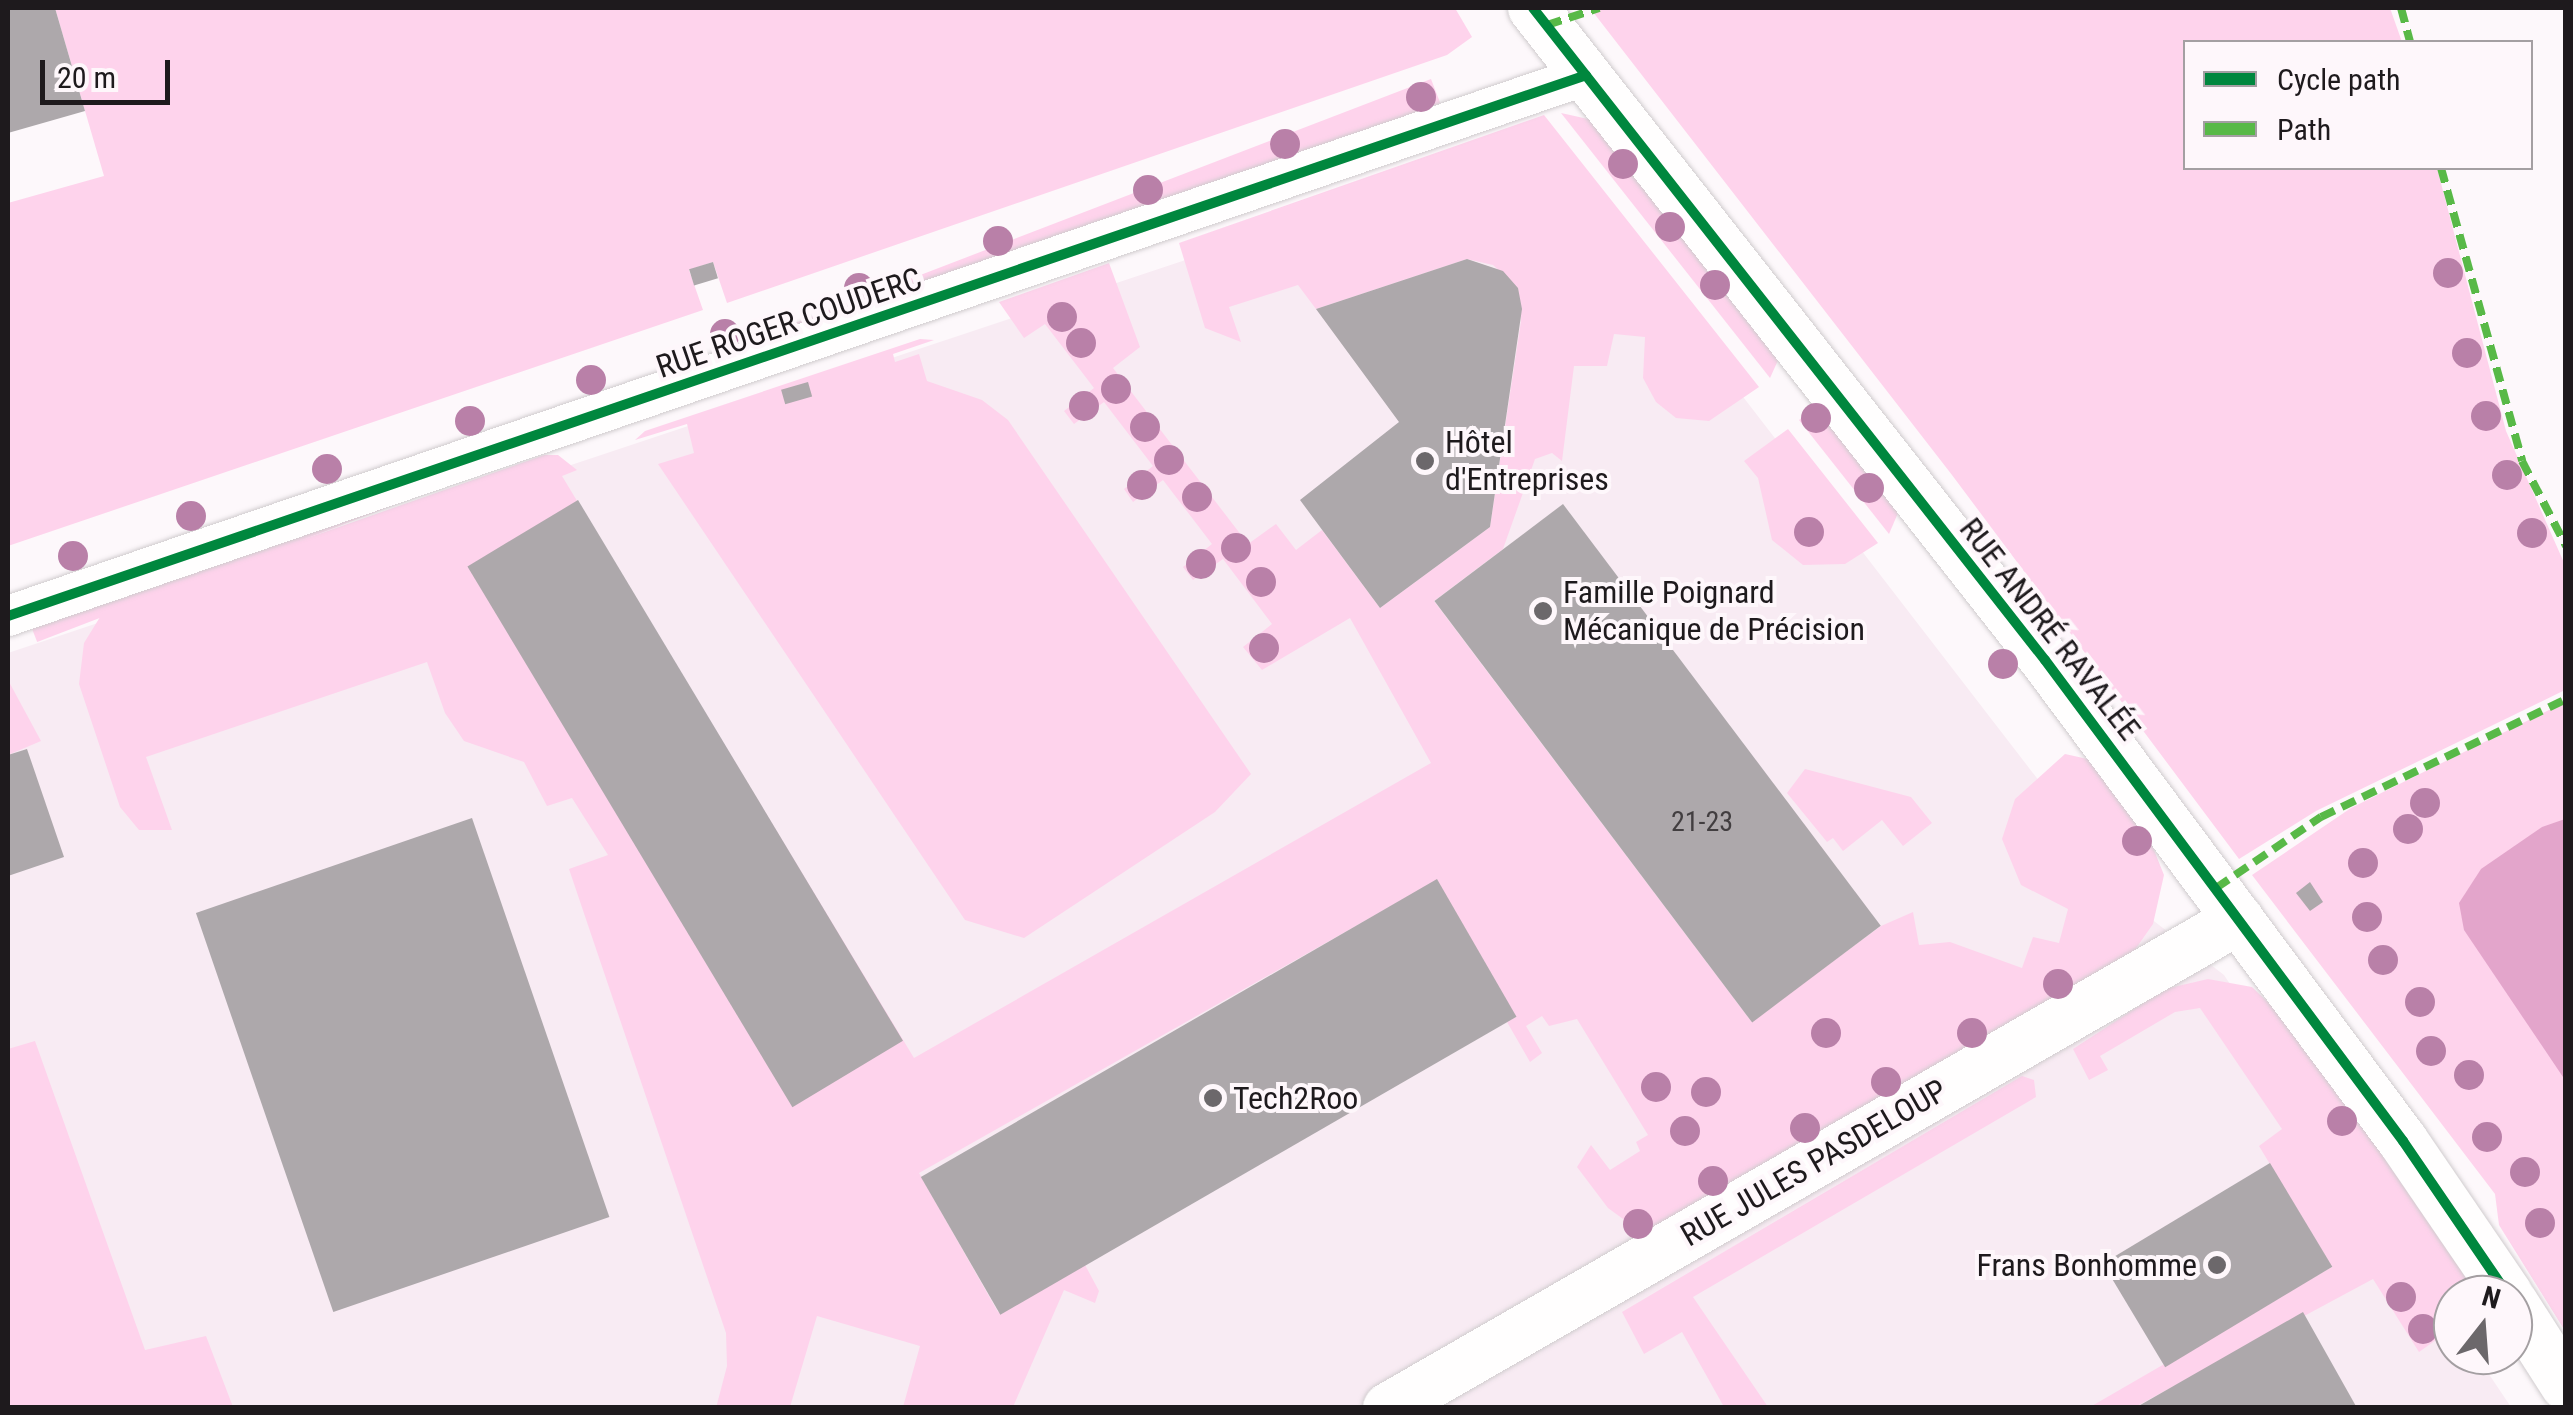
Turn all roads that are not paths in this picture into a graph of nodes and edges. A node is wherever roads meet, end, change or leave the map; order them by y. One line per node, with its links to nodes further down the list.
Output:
1 (1533, 8): 2 (street, RUE ANDRÉ RAVALÉE)
2 (1586, 75): 3 (street, RUE ROGER COUDERC); 4 (street, RUE ANDRÉ RAVALÉE)
3 (8, 616)
4 (2239, 919): 5 (street, RUE ANDRÉ RAVALÉE); 8 (street, RUE JULES PASDELOUP)
5 (2494, 1275)
6 (2533, 1334): 7 (street)
7 (2566, 1386)
8 (1388, 1408)

